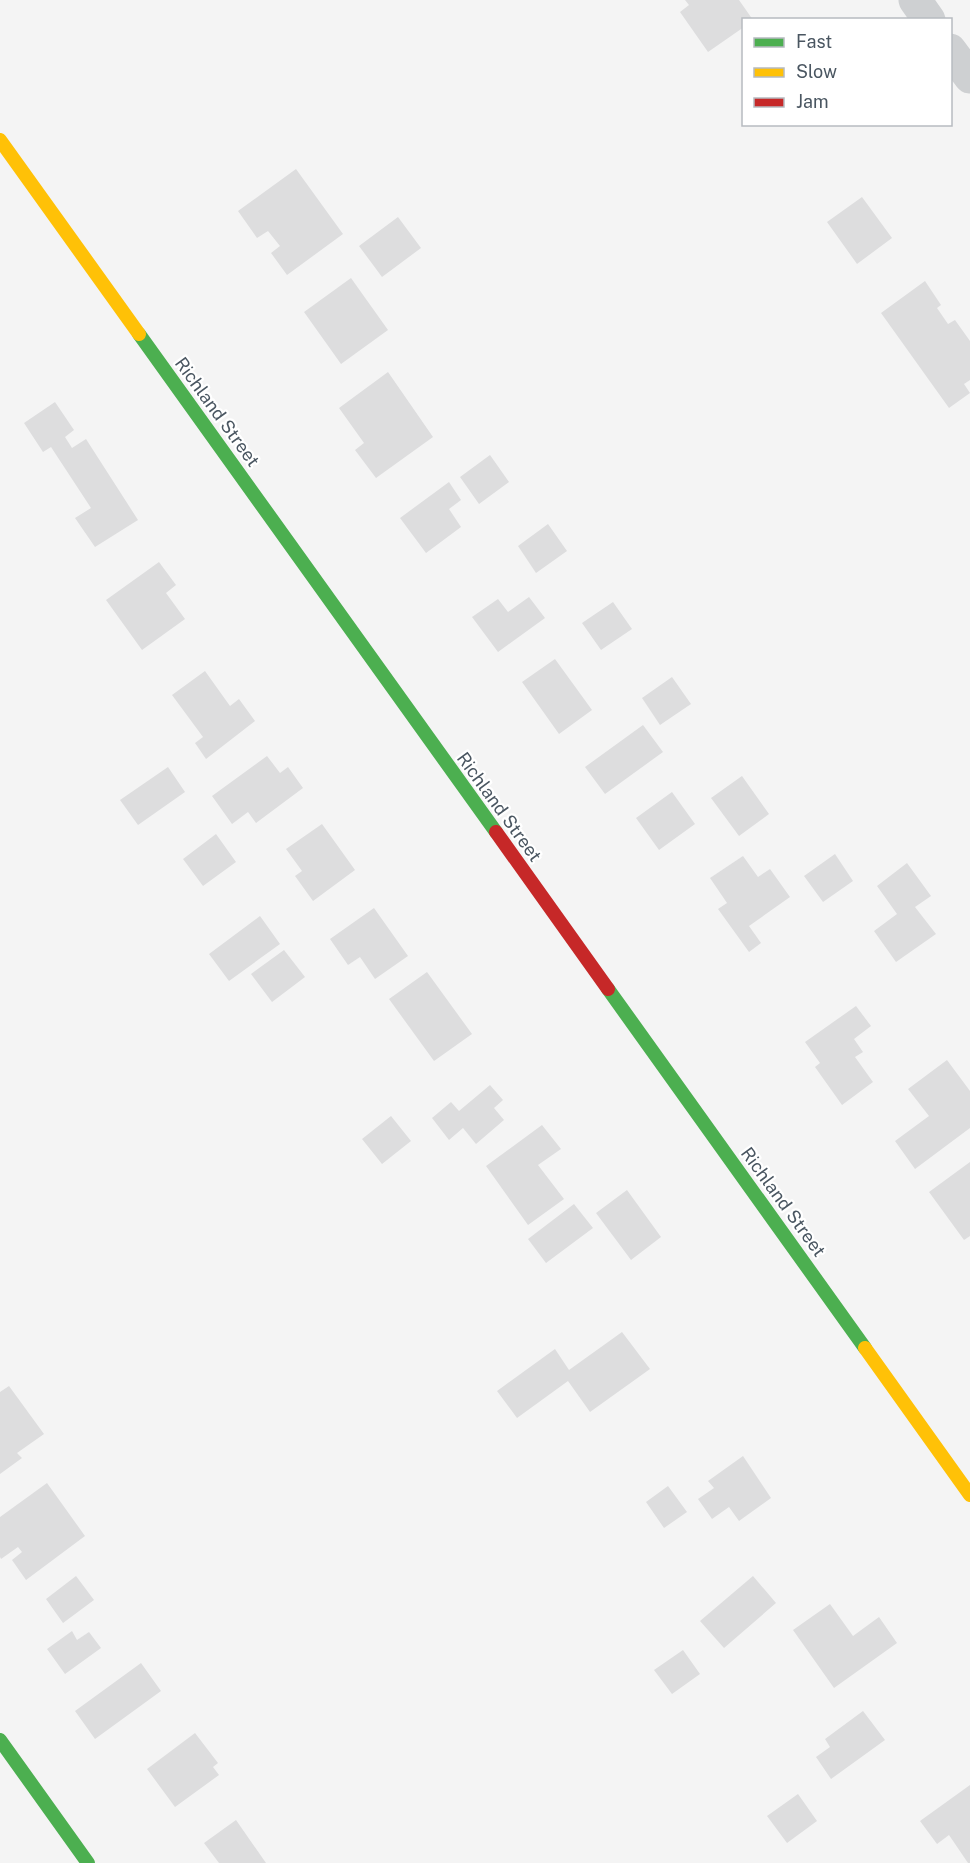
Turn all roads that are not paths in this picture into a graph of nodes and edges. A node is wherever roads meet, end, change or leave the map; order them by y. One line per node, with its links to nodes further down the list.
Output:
1 (915, 0): 2 (street)
2 (928, 18)
3 (952, 51): 4 (street)
4 (970, 77)
5 (0, 140): 6 (street, Richland Street)
6 (970, 1495)
7 (0, 1740): 8 (street)
8 (88, 1863)

